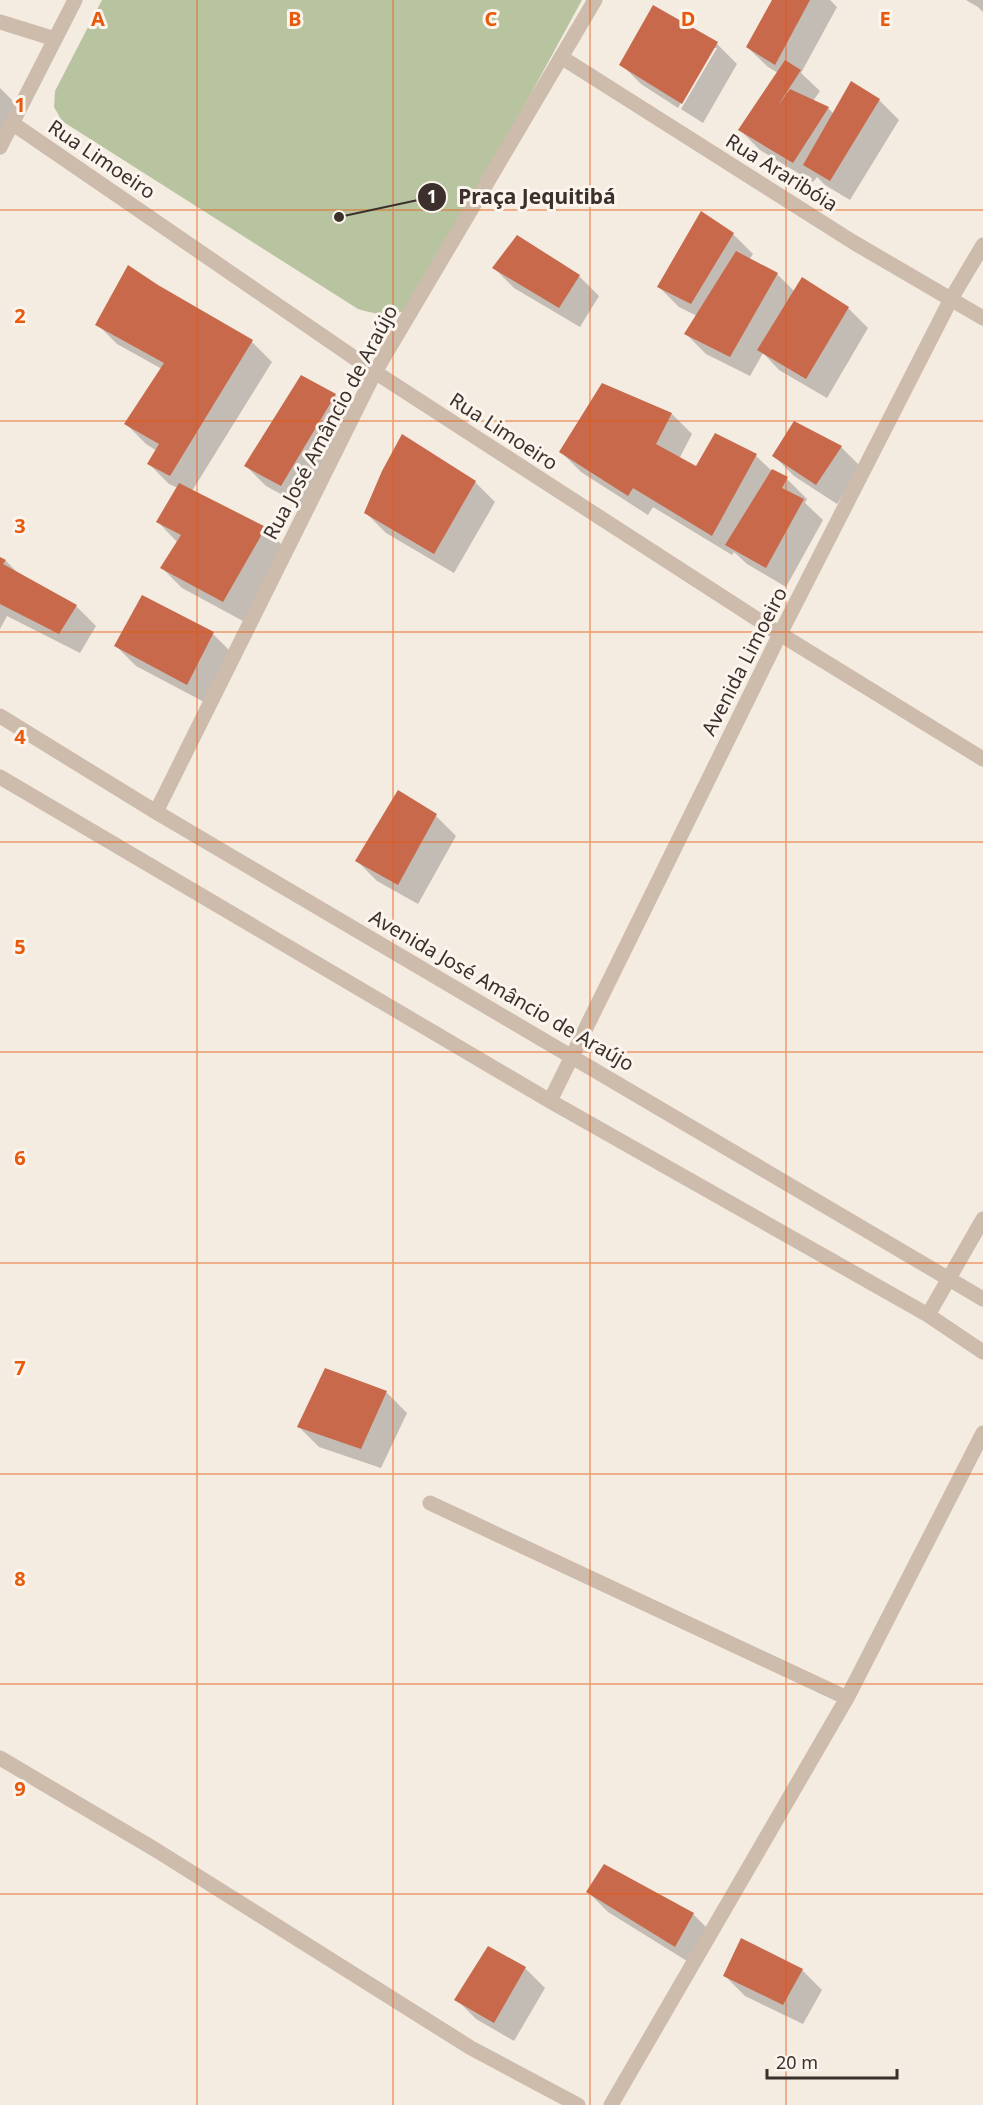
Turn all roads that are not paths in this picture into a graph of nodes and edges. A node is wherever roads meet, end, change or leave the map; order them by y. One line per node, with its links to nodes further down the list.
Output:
1 (75, 0): 4 (street)
2 (595, 0): 5 (street, Rua José Amâncio de Araújo)
3 (0, 22): 4 (street)
4 (55, 39): 6 (street)
5 (561, 57): 9 (street, Rua Araribóia); 11 (street, Rua José Amâncio de Araújo)
6 (12, 123): 7 (street); 11 (street, Rua Limoeiro)
7 (0, 147)
8 (983, 245): 9 (street, Avenida Limoeiro)
9 (951, 299): 10 (street, Rua Araribóia); 12 (street, Avenida Limoeiro)
10 (983, 318)
11 (375, 372): 12 (street, Rua Limoeiro); 16 (street, Rua José Amâncio de Araújo)
12 (780, 634): 14 (street, Rua Limoeiro); 17 (street, Avenida Limoeiro)
13 (0, 716): 16 (street, Avenida José Amâncio de Araújo)
14 (983, 759)
15 (0, 777): 18 (street)
16 (156, 812): 17 (street, Avenida José Amâncio de Araújo)
17 (572, 1056): 18 (street, Avenida Limoeiro); 20 (street, Avenida José Amâncio de Araújo)
18 (550, 1101): 22 (street)
19 (983, 1219): 20 (street)
20 (950, 1278): 21 (street, Avenida José Amâncio de Araújo); 22 (street)
21 (983, 1299)
22 (928, 1315): 23 (street)
23 (983, 1352)
24 (983, 1433): 26 (street)
25 (430, 1503): 26 (street)
26 (847, 1698): 29 (street)
27 (0, 1758): 28 (street)
28 (578, 2105)
29 (611, 2105)

